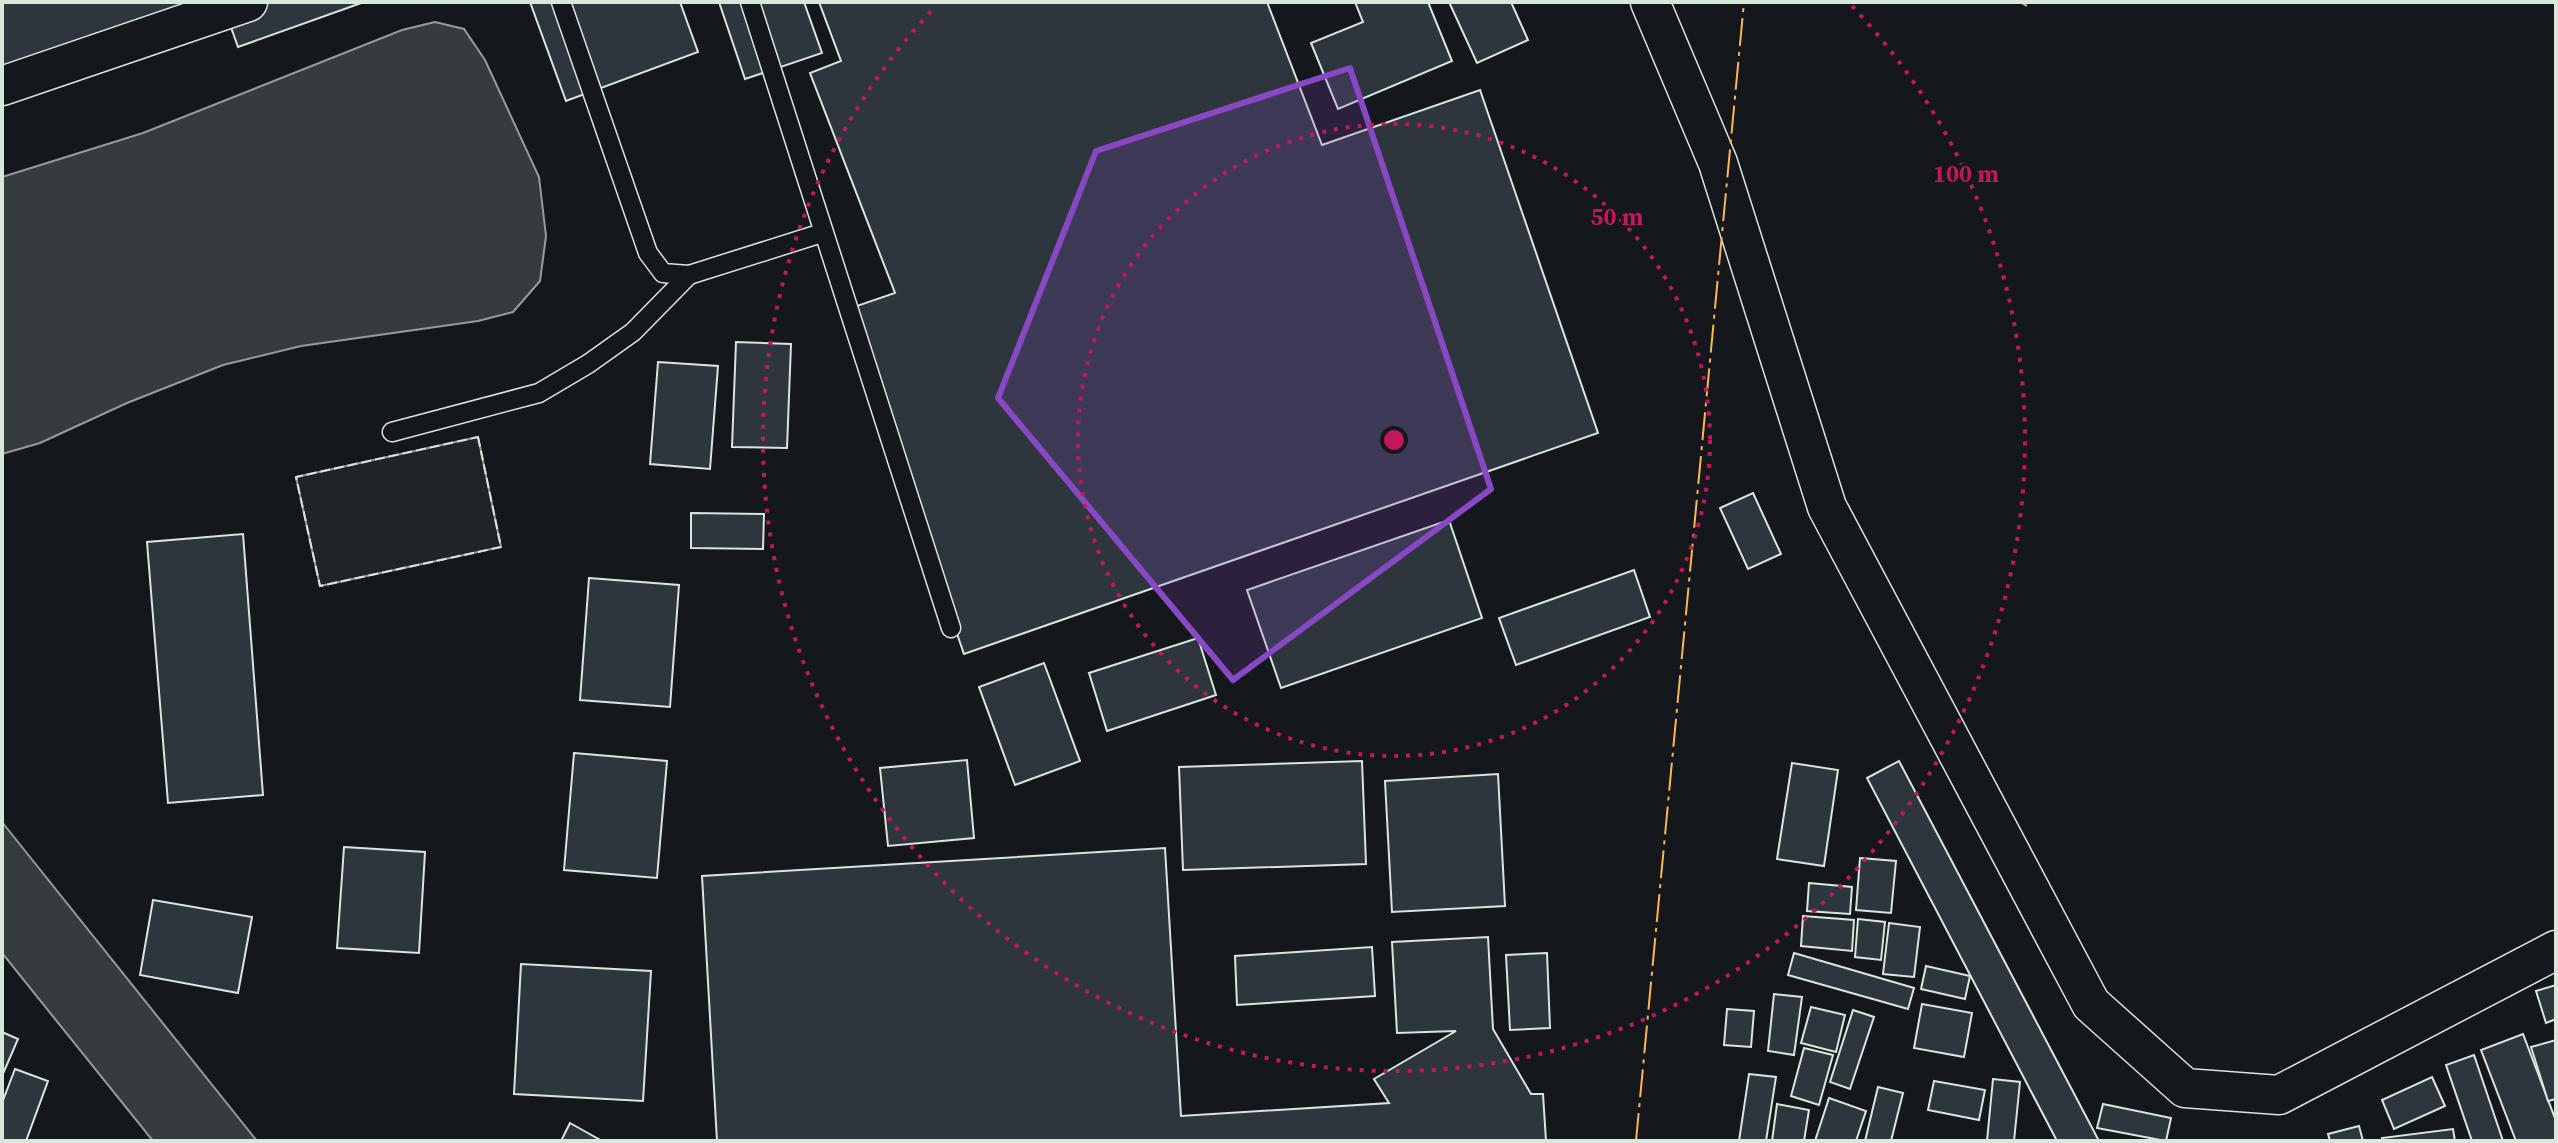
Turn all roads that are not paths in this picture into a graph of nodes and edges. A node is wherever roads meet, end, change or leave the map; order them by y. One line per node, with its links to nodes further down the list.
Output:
1 (248, 2): 5 (street)
2 (561, 2): 7 (lane)
3 (750, 2): 6 (lane)
4 (1650, 2): 10 (street)
5 (2, 86)
6 (822, 233): 7 (lane); 9 (lane)
7 (689, 275): 8 (lane)
8 (392, 432)
9 (951, 628)
10 (2556, 950)

